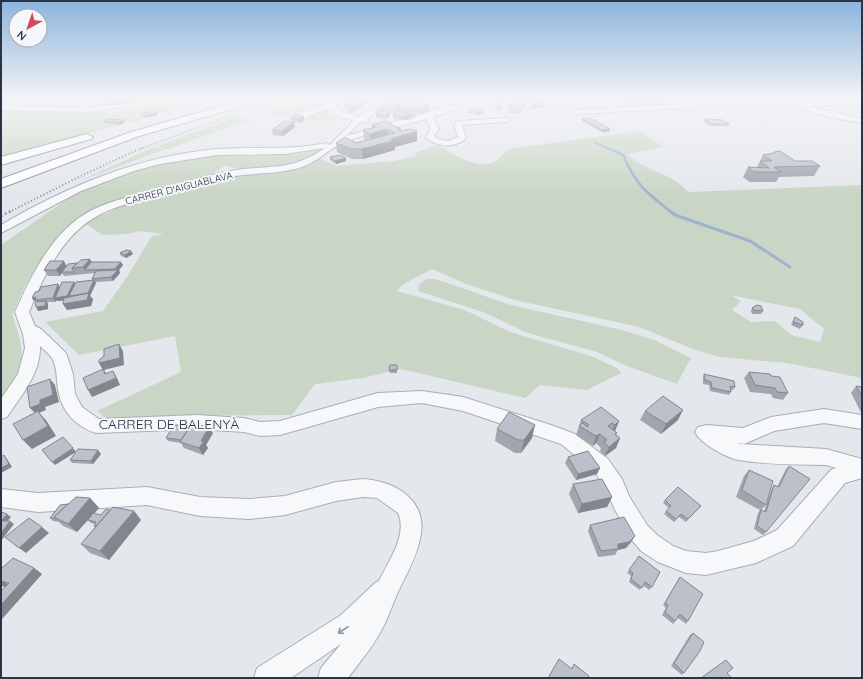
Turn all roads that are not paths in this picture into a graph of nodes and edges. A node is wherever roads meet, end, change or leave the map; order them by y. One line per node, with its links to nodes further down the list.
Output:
1 (124, 131): 13 (highway)
2 (127, 131): 14 (highway)
3 (138, 131): 14 (highway)
4 (147, 131): 15 (highway)
5 (155, 131): 16 (highway)
6 (350, 131): 11 (street)
7 (367, 131): 11 (street, CARRER D'AIGUABLAVA)
8 (435, 131): 9 (street)
9 (460, 131)
10 (95, 135): 12 (highway)
11 (339, 140): 17 (street); 18 (street, CARRER D'AIGUABLAVA)
12 (1, 161)
13 (1, 170)
14 (1, 176)
15 (1, 184)
16 (20, 190)
17 (1, 230)
18 (29, 329): 19 (street, CARRER D'AIGUABLAVA); 21 (street, CARRER DE BALENYÀ)
19 (1, 412)
20 (862, 422): 21 (street)
21 (862, 468)
22 (1, 498): 23 (street)
23 (390, 583): 24 (street, one-way to 24); 25 (street)
24 (267, 678)
25 (331, 678)

